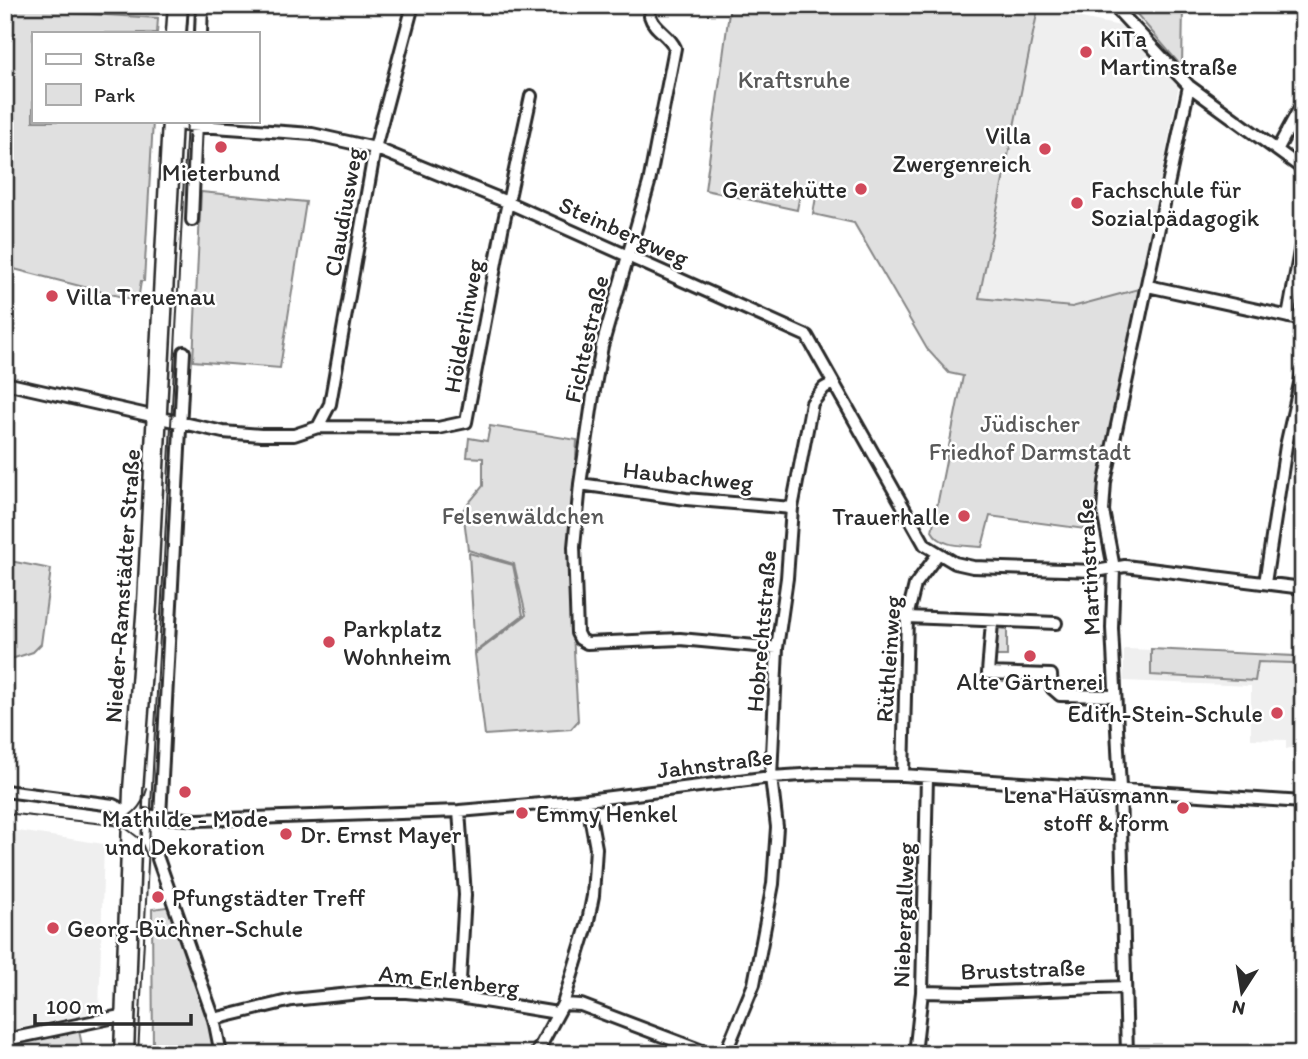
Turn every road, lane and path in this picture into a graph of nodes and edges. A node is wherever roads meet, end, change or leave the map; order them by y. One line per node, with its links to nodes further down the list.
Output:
1 (178, 5): 6 (main road)
2 (202, 5): 7 (street)
3 (413, 5): 13 (street, Claudiusweg)
4 (1113, 5): 8 (street)
5 (650, 16): 19 (street, Fichtestraße)
6 (176, 32)
7 (201, 32)
8 (1189, 86): 14 (street); 20 (street, Martinstraße)
9 (531, 96): 16 (street, Hölderlinweg)
10 (1303, 102): 14 (street)
11 (172, 122): 12 (street, Steinbergweg); 27 (main road, Nieder-Ramstädter Straße)
12 (196, 124): 13 (street, Steinbergweg); 17 (street)
13 (375, 148): 16 (street, Steinbergweg); 29 (street, Claudiusweg)
14 (1277, 150): 15 (street)
15 (1303, 169)
16 (507, 202): 19 (street, Steinbergweg); 29 (street, Hölderlinweg)
17 (192, 219)
18 (1303, 235): 21 (street)
19 (629, 256): 26 (street, Steinbergweg); 30 (street, Fichtestraße)
20 (1148, 286): 21 (street); 33 (street, Martinstraße)
21 (1288, 317): 22 (street)
22 (1303, 320)
23 (184, 352): 28 (street, Nieder-Ramstädter Straße)
24 (1303, 370): 34 (street)
25 (5, 383): 27 (street, Hölderlinweg)
26 (833, 383): 31 (street, Hobrechtstraße); 32 (street, Steinbergweg)
27 (157, 417): 28 (street, Hölderlinweg); 49 (main road, Nieder-Ramstädter Straße)
28 (179, 422): 29 (street, Hölderlinweg); 50 (street, Nieder-Ramstädter Straße)
29 (318, 427)
30 (580, 484): 31 (street, Haubachweg); 39 (street, Fichtestraße)
31 (792, 508): 39 (street, Hobrechtstraße)
32 (938, 554): 33 (street); 36 (street, Rüthleinweg)
33 (1114, 568): 34 (street); 40 (street, Martinstraße)
34 (1265, 583): 35 (street)
35 (1303, 588)
36 (907, 617): 37 (street); 41 (street, Rüthleinweg)
37 (992, 621): 38 (street); 40 (street)
38 (1056, 623)
39 (777, 648): 42 (street, Hobrechtstraße)
40 (1114, 696): 44 (street, Martinstraße)
41 (903, 775): 42 (street, Jahnstraße); 43 (street, Jahnstraße)
42 (771, 777): 46 (street, Jahnstraße); 63 (street, Hobrechtstraße)
43 (927, 777): 44 (street, Jahnstraße); 53 (street, Niebergallweg)
44 (1120, 789): 47 (street, Jahnstraße); 52 (street, Martinstraße)
45 (5, 791): 49 (street, Jahnstraße)
46 (587, 800): 48 (street, Jahnstraße); 55 (street)
47 (1303, 802)
48 (459, 811): 50 (street, Jahnstraße); 54 (street)
49 (132, 814): 50 (street, Jahnstraße); 56 (main road, Nieder-Ramstädter Straße)
50 (160, 817)
51 (158, 859): 57 (street)
52 (1125, 986): 53 (street, Bruststraße); 65 (street, Martinstraße)
53 (922, 992): 64 (street, Niebergallweg)
54 (459, 997): 55 (street, Am Erlenberg); 57 (street, Am Erlenberg)
55 (560, 1009): 61 (street); 62 (street, Am Erlenberg)
56 (125, 1015): 58 (street); 59 (main road, Nieder-Ramstädter Straße)
57 (214, 1019): 60 (street)
58 (5, 1040)
59 (124, 1054)
60 (221, 1054)
61 (536, 1054)
62 (710, 1054)
63 (724, 1054)
64 (915, 1054)
65 (1127, 1054)

